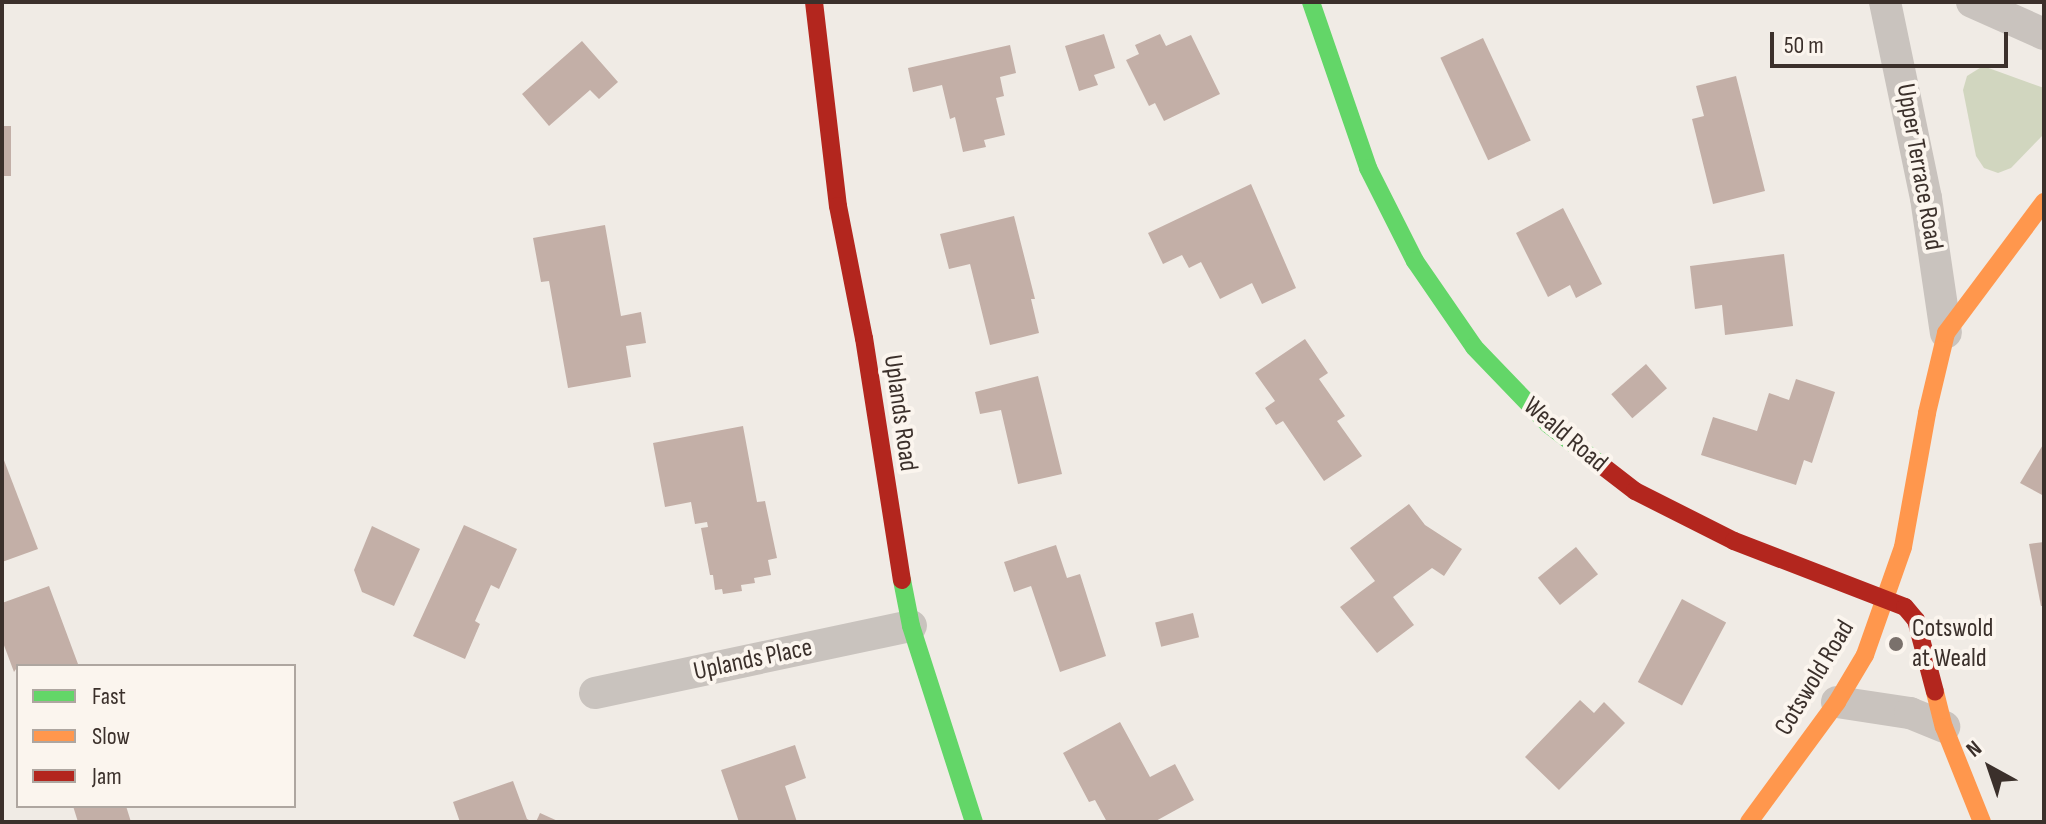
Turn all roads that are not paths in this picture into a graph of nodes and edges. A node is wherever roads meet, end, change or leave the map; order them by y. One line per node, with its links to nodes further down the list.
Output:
1 (814, 2): 10 (street, Uplands Road)
2 (1311, 2): 9 (street, Weald Road)
3 (1885, 2): 7 (street, Upper Terrace Road)
4 (1972, 2): 5 (street)
5 (2044, 34)
6 (2044, 202): 7 (street, Upper Terrace Road)
7 (1946, 333): 8 (street, Upper Terrace Road)
8 (1903, 547): 9 (street, Cotswold Road)
9 (1887, 599): 12 (street, Cotswold Road); 13 (street, Weald Road)
10 (911, 626): 11 (street, Uplands Place); 14 (street, Uplands Road)
11 (595, 693)
12 (1837, 702): 13 (street); 15 (street, Cotswold Road)
13 (1944, 727): 16 (street, Weald Road)
14 (974, 822)
15 (1749, 822)
16 (1982, 822)

